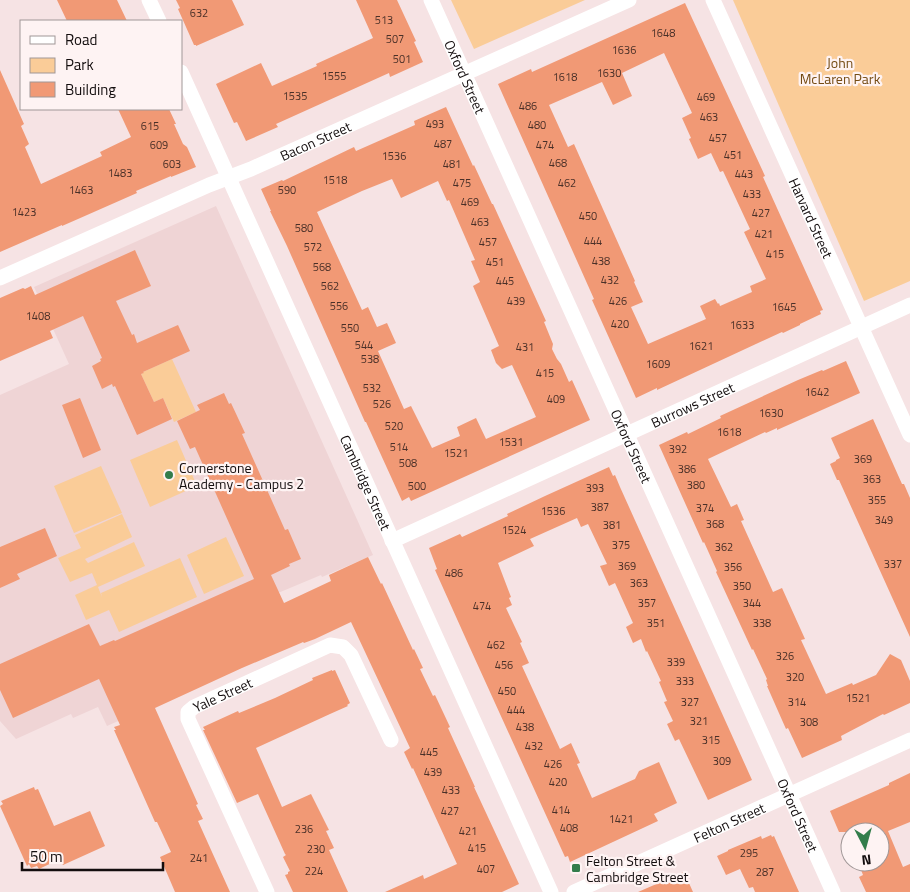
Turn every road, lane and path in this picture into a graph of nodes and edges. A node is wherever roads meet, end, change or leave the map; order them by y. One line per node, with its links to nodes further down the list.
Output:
1 (149, 0): 5 (street)
2 (431, 0): 7 (street, Oxford Street)
3 (629, 0): 7 (street, Bacon Street)
4 (713, 0): 11 (street, Harvard Street)
5 (158, 20)
6 (182, 74): 8 (street, Cambridge Street)
7 (464, 74): 8 (street, Bacon Street); 12 (street, Oxford Street)
8 (229, 177): 9 (street, Bacon Street); 14 (street, Cambridge Street)
9 (0, 278)
10 (910, 305): 11 (street, Burrows Street)
11 (861, 328): 12 (street, Burrows Street); 13 (street, Harvard Street)
12 (626, 435): 14 (street, Burrows Street); 17 (street, Oxford Street)
13 (910, 435)
14 (392, 540): 19 (street, Cambridge Street)
15 (391, 740): 18 (street, Yale Street)
16 (910, 740): 17 (street, Felton Street)
17 (789, 795): 20 (street, Felton Street); 21 (street, Oxford Street)
18 (267, 892)
19 (551, 892)
20 (574, 892)
21 (832, 892)

